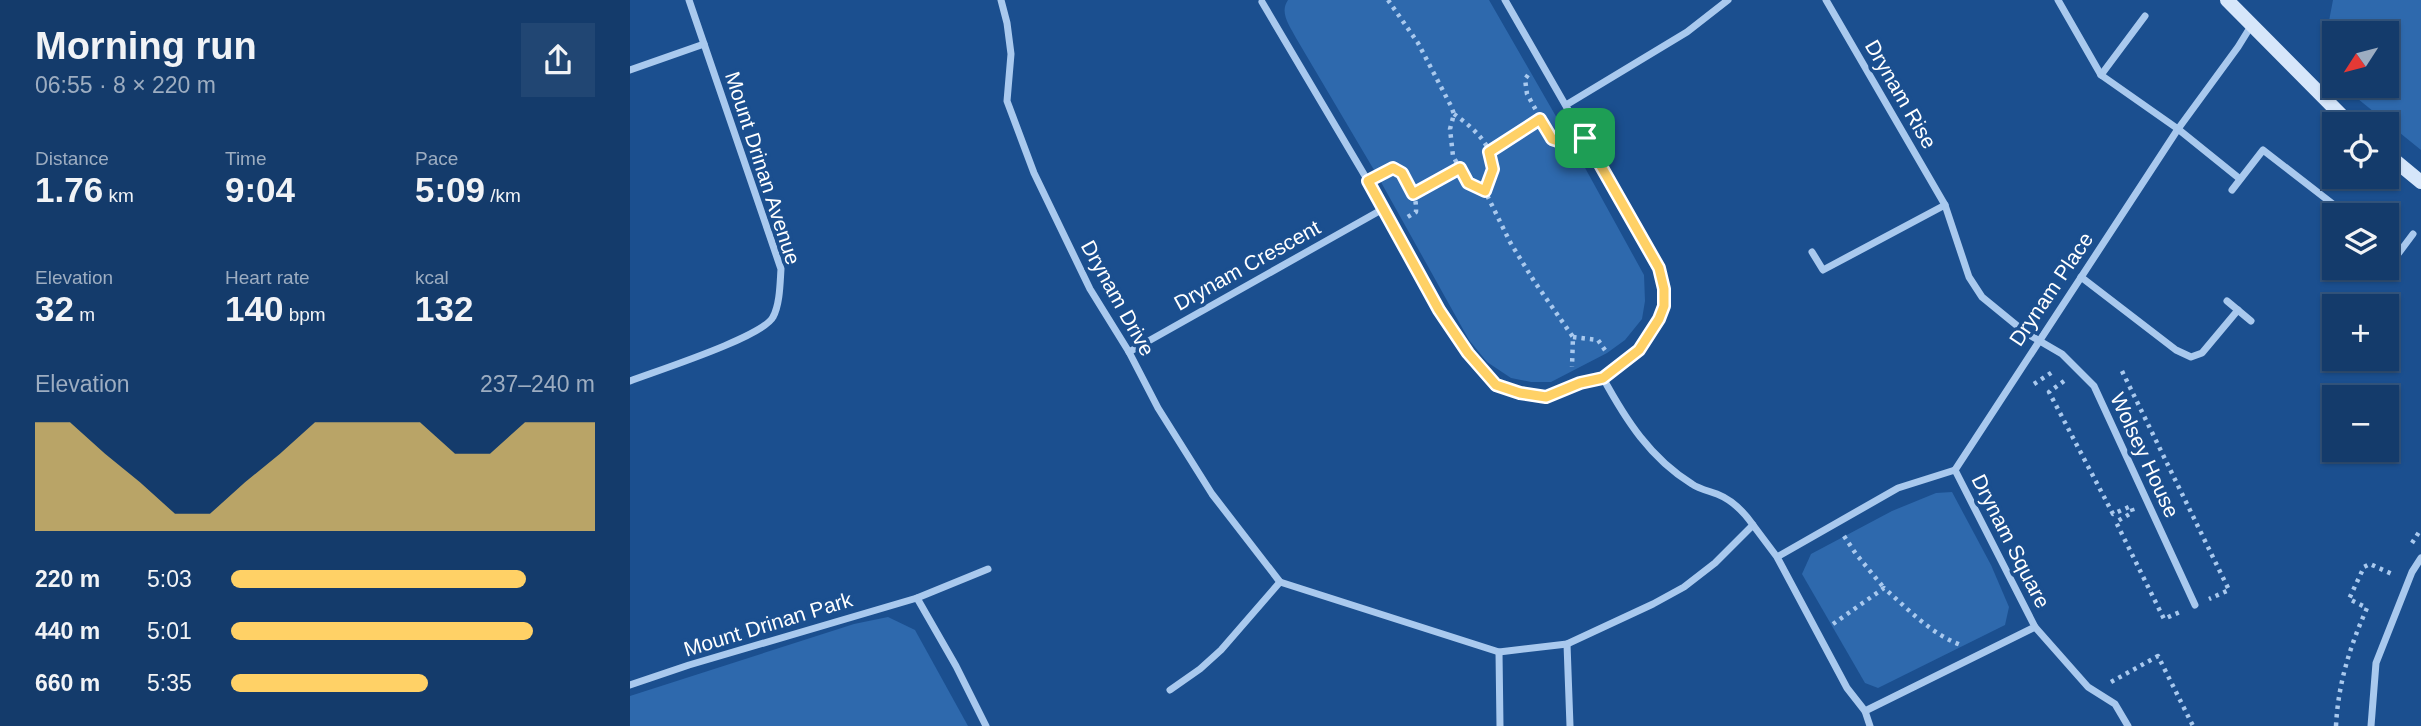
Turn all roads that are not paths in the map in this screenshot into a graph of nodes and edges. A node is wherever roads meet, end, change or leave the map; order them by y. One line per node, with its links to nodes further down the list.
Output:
1 (689, 0): 11 (street, Mount Drinan Avenue)
2 (1001, 0): 32 (street, Drynam Drive)
3 (1505, 0): 14 (street)
4 (1728, 0): 14 (street)
5 (1826, 0): 22 (street, Drynam Rise)
6 (2058, 0): 13 (street)
7 (2227, 0): 10 (street)
8 (1261, 1): 23 (street)
9 (2145, 16): 13 (street)
10 (2251, 26): 15 (street); 16 (street, Drynam Place)
11 (704, 44): 12 (street); 34 (street, Mount Drinan Avenue)
12 (630, 70)
13 (2101, 75): 16 (street)
14 (1566, 105): 33 (street)
15 (2338, 112)
16 (2178, 129): 18 (street); 27 (street, Drynam Place)
17 (2399, 164): 19 (street)
18 (2241, 179): 20 (street); 21 (street)
19 (2421, 182)
20 (2232, 190)
21 (2331, 203)
22 (1945, 205): 25 (street); 31 (street, Drynam Rise)
23 (1383, 209): 32 (street, Drynam Crescent); 33 (street)
24 (2413, 234): 26 (street)
25 (1812, 252)
26 (2399, 253)
27 (2081, 277): 29 (street); 31 (street, Drynam Place)
28 (2227, 301): 29 (street)
29 (2238, 310): 30 (street)
30 (2251, 321)
31 (2038, 340): 35 (street, Drynam Place); 42 (street, Wolsey House)
32 (1129, 352): 40 (street, Drynam Drive)
33 (1603, 378): 36 (street)
34 (630, 381)
35 (1955, 470): 37 (street, Drynam Square); 43 (street, Drynam Square)
36 (1753, 525): 37 (street); 44 (street)
37 (1777, 557): 48 (street)
38 (2421, 558): 54 (street)
39 (988, 569): 41 (street, Mount Drinan Park)
40 (1280, 582): 45 (street); 47 (street)
41 (916, 598): 46 (street, Mount Drinan Park); 49 (street)
42 (2195, 605)
43 (2035, 627): 48 (street, Drynam Square); 53 (street, Drynam Square)
44 (1567, 644): 45 (street); 51 (street)
45 (1499, 652): 50 (street)
46 (630, 685)
47 (1170, 690)
48 (1865, 711): 52 (street)
49 (986, 726)
50 (1500, 726)
51 (1570, 726)
52 (1870, 726)
53 (2128, 726)
54 (2371, 726)

